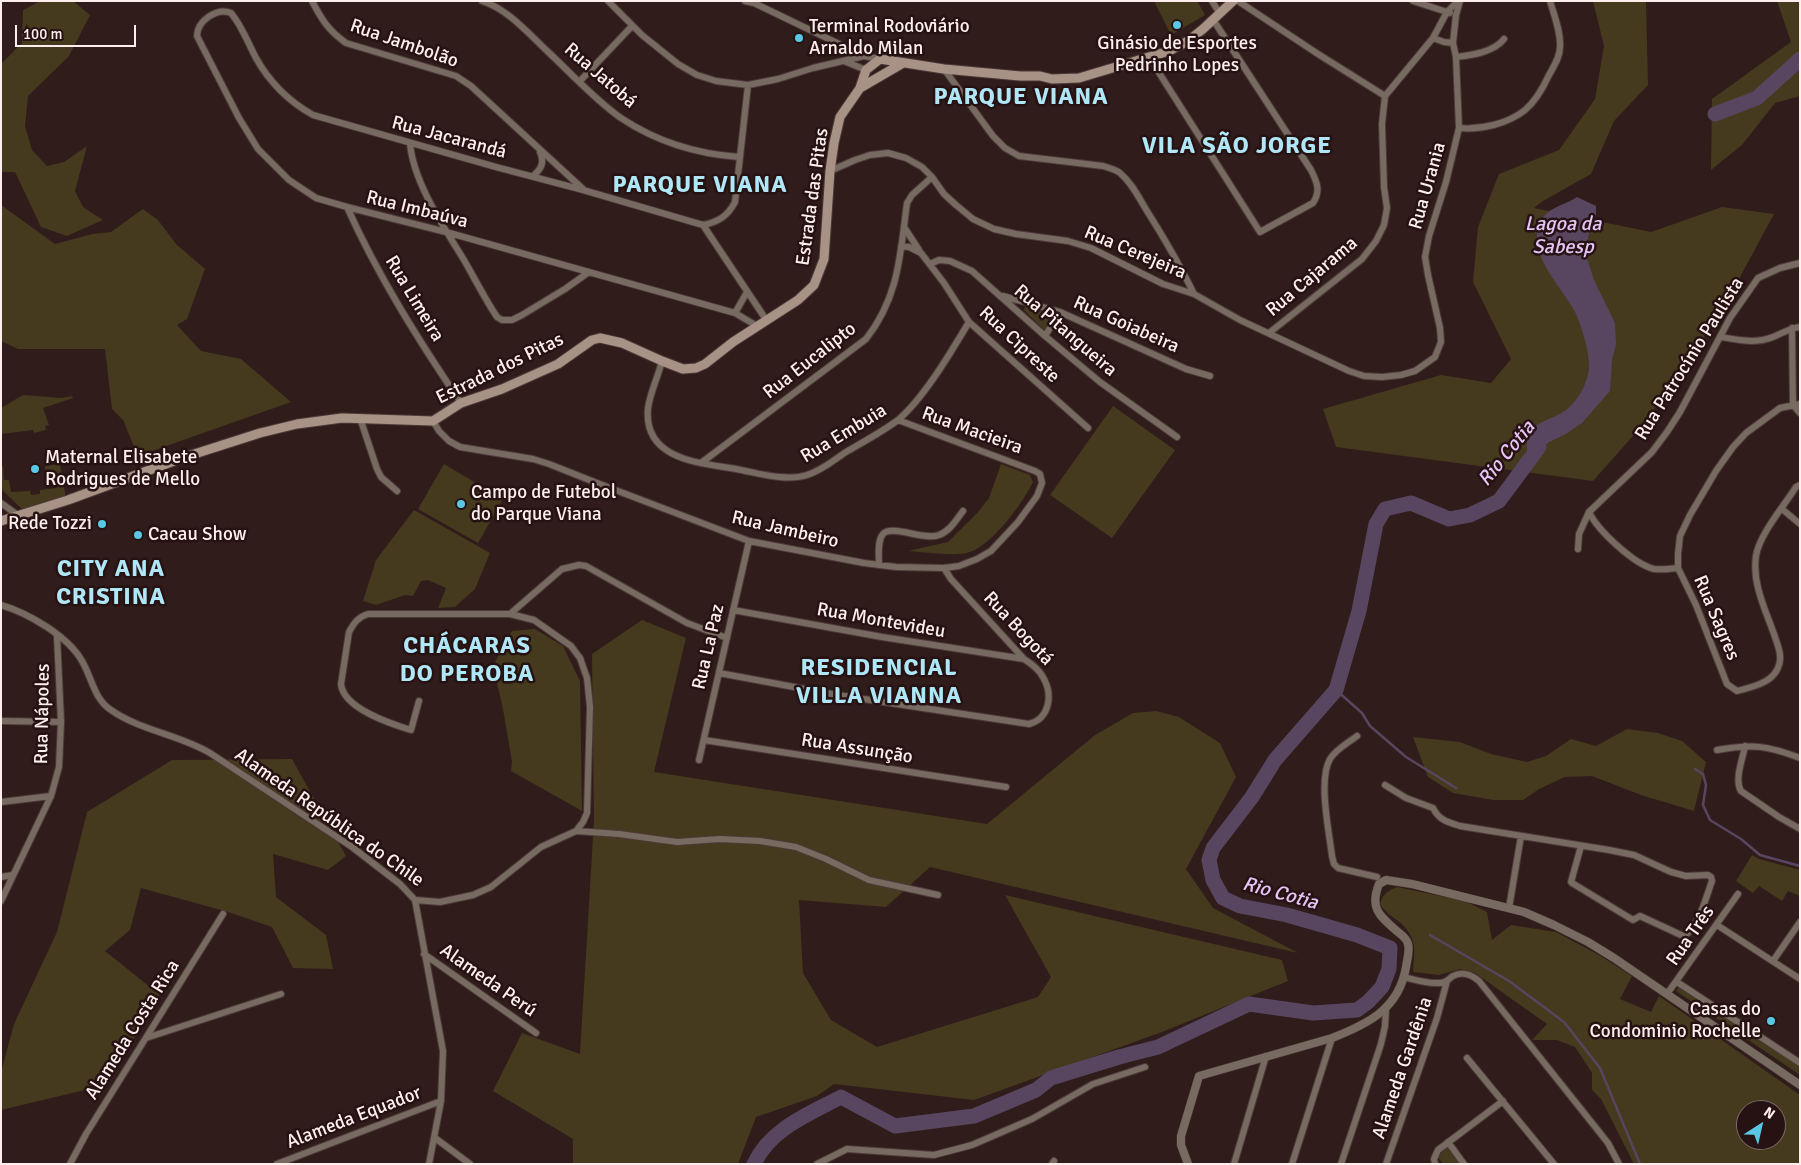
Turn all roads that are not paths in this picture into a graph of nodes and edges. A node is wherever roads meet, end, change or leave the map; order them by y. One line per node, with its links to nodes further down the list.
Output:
1 (482, 1): 30 (street, Rua Jatobá)
2 (608, 1): 17 (street)
3 (745, 1): 12 (street)
4 (766, 1): 12 (street)
5 (1212, 1): 16 (street)
6 (1233, 1): 16 (main road)
7 (1238, 1): 33 (street)
8 (1413, 1): 13 (street)
9 (1459, 1): 13 (street); 14 (street, Rua Urania)
10 (1550, 1): 34 (street)
11 (313, 2): 36 (street, Rua Jambolão)
12 (754, 3): 21 (street)
13 (1447, 12): 14 (street); 18 (street)
14 (1456, 15): 20 (street, Rua Urania)
15 (234, 17): 35 (street, Rua Jacarandá); 42 (street, Rua Imbaúva)
16 (1217, 18): 22 (main road); 22 (street)
17 (632, 26): 30 (street); 31 (street)
18 (1432, 38): 20 (street); 33 (street)
19 (1504, 39): 23 (street)
20 (1453, 43): 23 (street, Rua Urania)
21 (864, 56): 24 (street); 25 (street)
22 (1149, 57): 27 (main road)
23 (1456, 57): 34 (street, Rua Urania)
24 (884, 60): 26 (main road); 28 (main road); 29 (main road)
25 (844, 61): 28 (street); 31 (street)
26 (904, 63): 27 (main road); 29 (main road, Estrada das Pitas)
27 (944, 68): 53 (street)
28 (866, 70): 29 (main road); 32 (main road, Estrada das Pitas)
29 (884, 73): 32 (main road, Estrada das Pitas)
30 (580, 82): 37 (street, Rua Jatobá)
31 (748, 85): 37 (street)
32 (860, 88): 38 (main road, Estrada das Pitas)
33 (1385, 96): 60 (street, Rua Cajarama)
34 (1459, 128): 63 (street, Rua Urania)
35 (410, 143): 39 (street, Rua Jacarandá); 45 (street)
36 (539, 149): 39 (street); 41 (street, Rua Jambolão)
37 (739, 157): 43 (street)
38 (830, 171): 40 (street, Rua Cerejeira); 56 (main road, Estrada das Pitas)
39 (533, 176): 41 (street, Rua Jacarandá)
40 (932, 177): 44 (street, Rua Eucalipto); 53 (street, Rua Cerejeira)
41 (584, 190): 43 (street, Rua Jacarandá)
42 (347, 207): 45 (street, Rua Imbaúva); 66 (street, Rua Limeira)
43 (703, 225): 51 (street)
44 (904, 226): 46 (street, Rua Eucalipto); 47 (street, Rua Cipreste)
45 (446, 232): 50 (street, Rua Imbaúva); 50 (street)
46 (901, 246): 47 (street); 74 (street, Rua Eucalipto)
47 (921, 253): 48 (street, Rua Cipreste)
48 (930, 264): 52 (street, Rua Pitangueira); 57 (street, Rua Cipreste)
49 (1800, 264): 62 (street, Rua Patrocínio Paulista)
50 (589, 272): 55 (street, Rua Imbaúva)
51 (748, 292): 55 (street); 56 (street)
52 (1000, 294): 54 (street, Rua Goiabeira); 61 (street, Rua Pitangueira)
53 (1194, 294): 60 (street, Rua Cerejeira)
54 (1060, 312): 61 (street); 65 (street, Rua Goiabeira)
55 (735, 313): 58 (street, Rua Imbaúva)
56 (767, 321): 58 (main road, Estrada das Pitas)
57 (969, 322): 70 (street, Rua Embuia); 72 (street, Rua Cipreste)
58 (756, 326): 64 (main road, Estrada das Pitas)
59 (1796, 328): 62 (street); 67 (street)
60 (1269, 333): 63 (street, Rua Cerejeira)
61 (1045, 336): 73 (street, Rua Pitangueira)
62 (1721, 337): 81 (street, Rua Patrocínio Paulista)
63 (1436, 357)
64 (662, 361): 66 (main road, Estrada dos Pitas); 74 (street, Rua Embuia)
65 (1210, 376)
66 (461, 403): 71 (main road, Estrada dos Pitas)
67 (1796, 404): 68 (street); 89 (street)
68 (1800, 412)
69 (360, 418): 71 (main road, Estrada dos Pitas); 77 (street); 82 (main road, Estrada dos Pitas)
70 (898, 420): 74 (street, Rua Embuia); 75 (street, Rua Macieira)
71 (433, 421): 85 (street, Rua Jambeiro)
72 (1088, 428)
73 (1177, 437)
74 (701, 463)
75 (1035, 471): 88 (street, Rua Jambeiro)
76 (1800, 485): 79 (street)
77 (397, 491)
78 (1, 503): 82 (street)
79 (1782, 509): 84 (street); 89 (street, Rua Sagres)
80 (963, 510): 87 (street)
81 (1589, 512): 86 (street, Rua Patrocínio Paulista); 89 (street)
82 (19, 516): 83 (main road, Estrada dos Pitas)
83 (1, 521)
84 (1800, 524)
85 (749, 541): 87 (street, Rua Jambeiro); 91 (street, Rua La Paz)
86 (1578, 549)
87 (879, 565): 88 (street, Rua Jambeiro)
88 (944, 568): 95 (street, Rua Bogotá)
89 (1678, 568)
90 (1, 605): 93 (street, Alameda República do Chile)
91 (733, 610): 94 (street, Rua La Paz); 95 (street, Rua Montevideu)
92 (510, 614): 94 (street); 97 (street); 111 (street)
93 (57, 636): 99 (street, Rua Nápoles); 119 (street, Alameda República do Chile)
94 (727, 638): 96 (street, Rua La Paz)
95 (1024, 659): 96 (street, Rua Bogotá)
96 (719, 673): 101 (street, Rua La Paz)
97 (419, 701)
98 (1, 721): 99 (street)
99 (61, 722): 108 (street, Rua Nápoles)
100 (1357, 736): 115 (street)
101 (704, 740): 105 (street, Rua La Paz); 107 (street, Rua Assunção)
102 (1745, 746): 103 (street); 104 (street); 110 (street)
103 (1717, 750)
104 (1800, 758)
105 (699, 760)
106 (1385, 785): 112 (street)
107 (1006, 787)
108 (51, 796): 109 (street); 114 (street, Rua Nápoles)
109 (1, 802)
110 (1800, 829)
111 (576, 831): 117 (street, Alameda República do Chile); 119 (street, Alameda República do Chile)
112 (1520, 836): 113 (street); 121 (street)
113 (1581, 846): 113 (street)
114 (13, 875): 116 (street); 120 (street, Rua Nápoles)
115 (1377, 876)
116 (1, 877)
117 (938, 894)
118 (1738, 894): 124 (street, Rua Três)
119 (414, 900): 125 (street)
120 (1, 901)
121 (1509, 908): 127 (street); 132 (street)
122 (223, 914): 135 (street, Alameda Costa Rica)
123 (1800, 922): 126 (street)
124 (1717, 925): 126 (street); 130 (street, Rua Três)
125 (424, 954): 134 (street, Alameda Perú); 142 (street)
126 (1773, 961): 128 (street)
127 (1404, 977): 129 (street); 133 (street)
128 (1800, 979)
129 (1448, 981): 155 (street, Alameda Gardênia); 159 (street)
130 (1677, 982): 132 (street, Rua Três); 139 (street)
131 (281, 994): 135 (street)
132 (1667, 994): 141 (street)
133 (1386, 1009): 136 (street); 154 (street)
134 (536, 1033)
135 (146, 1038): 146 (street, Alameda Costa Rica)
136 (1332, 1038): 137 (street); 153 (street)
137 (1266, 1056): 151 (street); 152 (street)
138 (1467, 1058): 143 (street)
139 (1800, 1063)
140 (1145, 1067): 150 (street)
141 (1800, 1085)
142 (441, 1101): 144 (street); 147 (street, Alameda Equador)
143 (1503, 1101): 145 (street); 158 (street)
144 (435, 1138): 148 (street); 149 (street)
145 (1448, 1142): 156 (street); 157 (street)
146 (70, 1164)
147 (277, 1164)
148 (429, 1164)
149 (470, 1164)
150 (818, 1164)
151 (1188, 1164)
152 (1234, 1164)
153 (1292, 1164)
154 (1341, 1164)
155 (1386, 1164)
156 (1435, 1164)
157 (1464, 1164)
158 (1554, 1164)
159 (1620, 1164)

